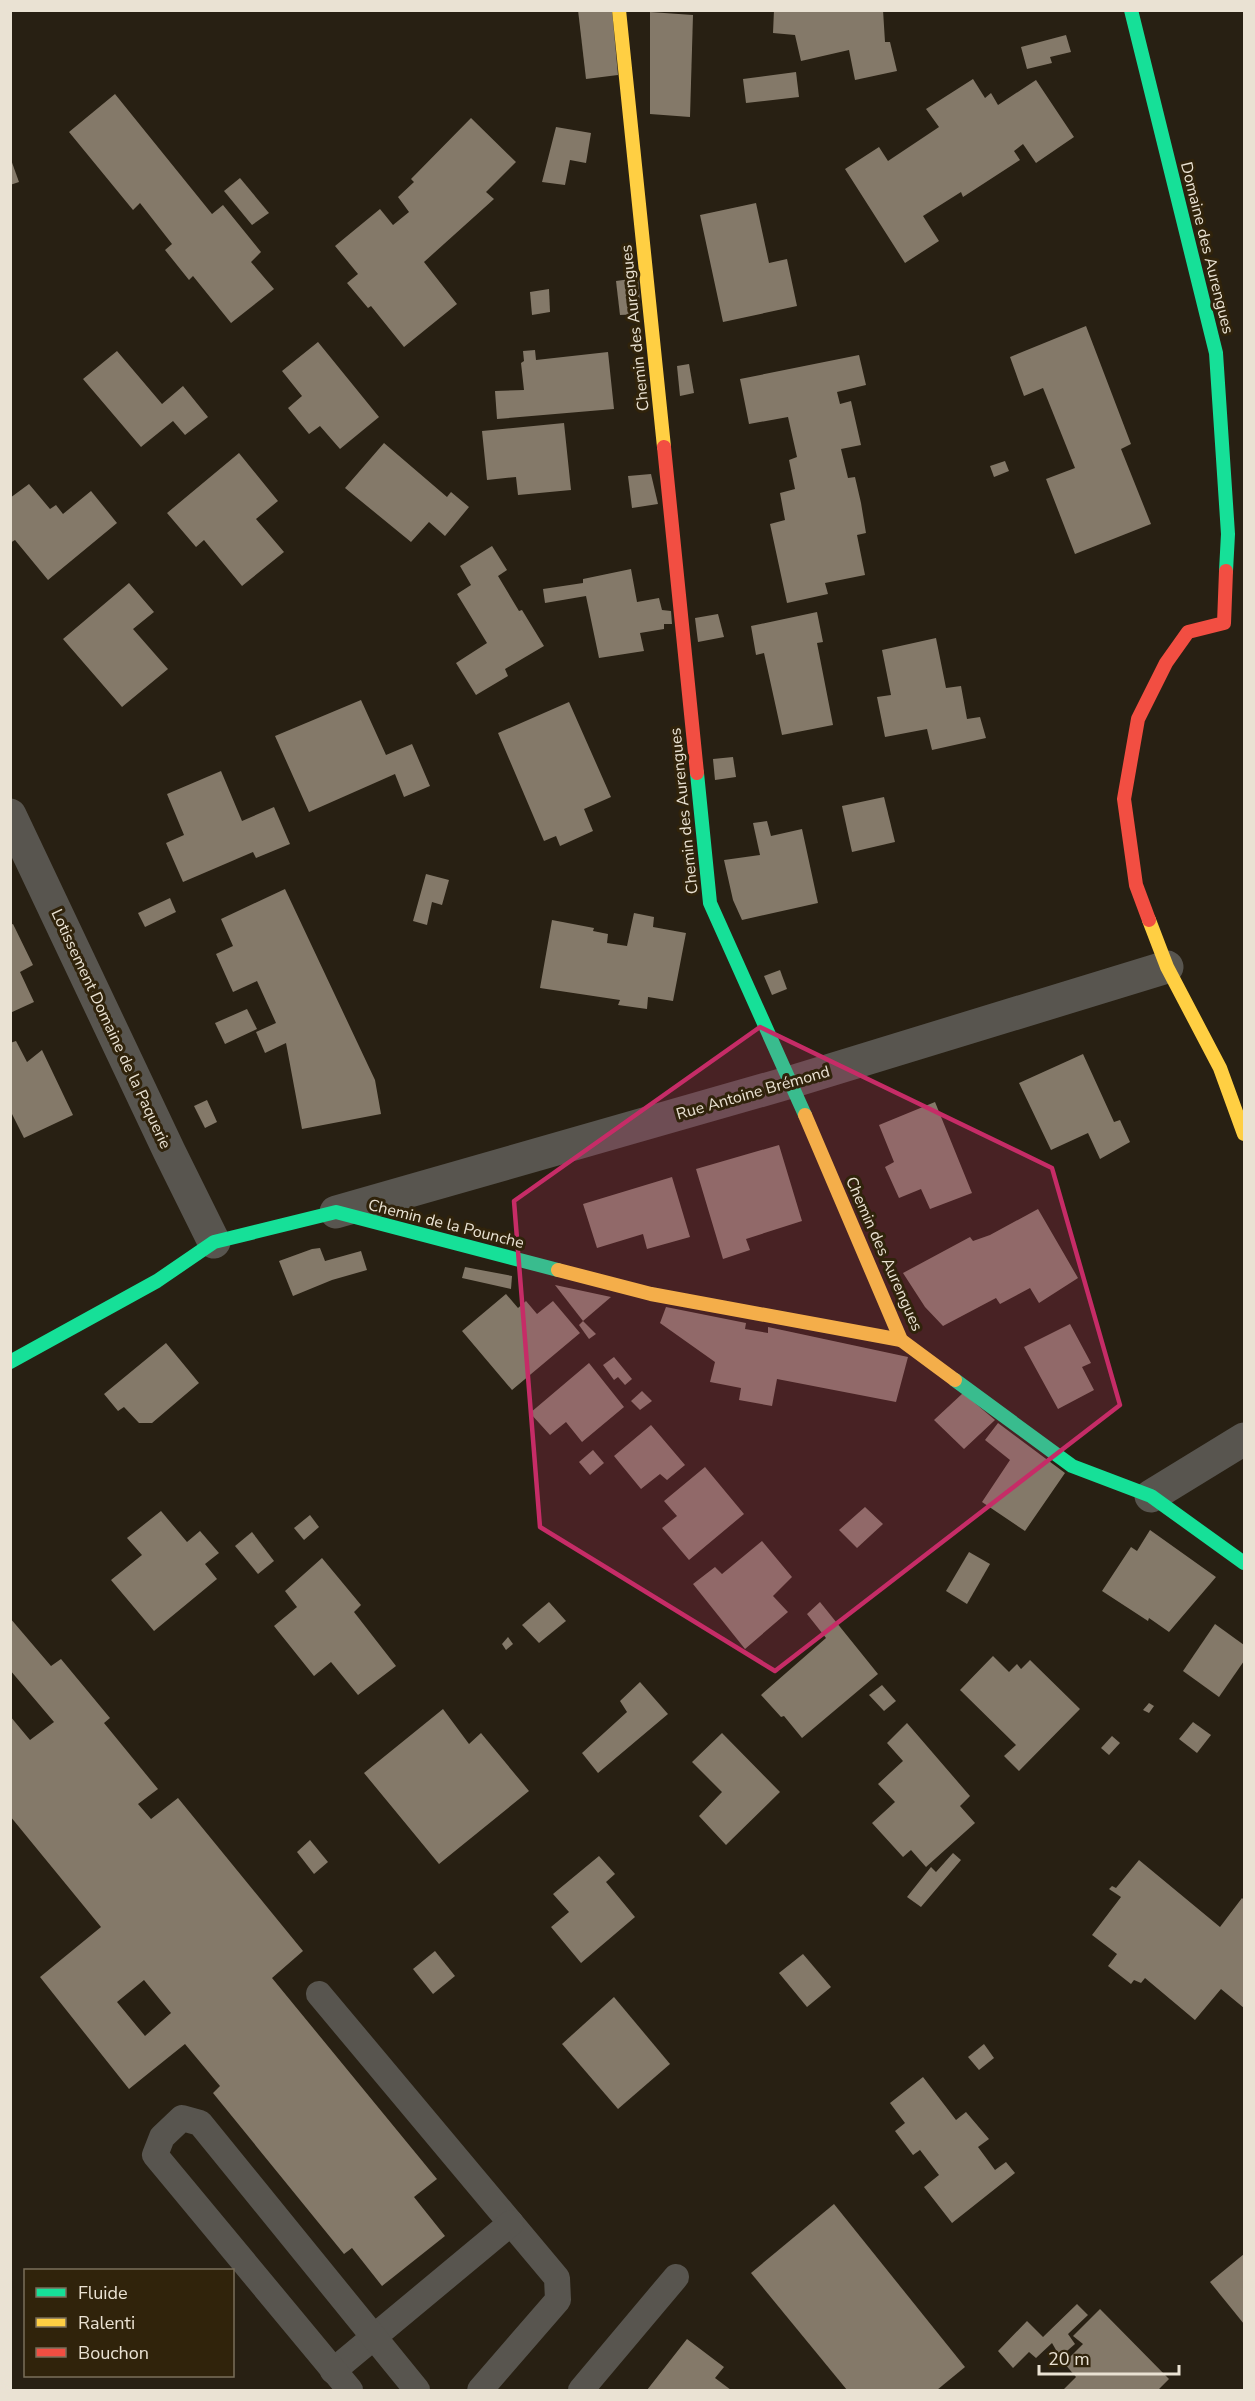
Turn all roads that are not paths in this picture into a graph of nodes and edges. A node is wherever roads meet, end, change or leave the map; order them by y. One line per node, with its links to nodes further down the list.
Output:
1 (619, 10): 7 (street, Chemin des Aurengues)
2 (1131, 10): 3 (street, Domaine des Aurengues)
3 (1234, 625): 5 (street)
4 (10, 815): 11 (street, Lotissement Domaine de la Paquerie)
5 (1167, 967): 6 (street); 7 (street, Rue Antoine Brémond)
6 (1220, 1068): 8 (street); 9 (street)
7 (791, 1082): 10 (street, Rue Antoine Brémond); 12 (street, Chemin des Aurengues)
8 (1245, 1102)
9 (1245, 1134)
10 (336, 1212): 11 (street, Chemin de la Pounche); 12 (street, Chemin de la Pounche)
11 (214, 1242): 13 (street, Chemin de la Pounche)
12 (902, 1340): 15 (street, Chemin des Aurengues)
13 (10, 1362)
14 (1245, 1439): 15 (street)
15 (1152, 1496): 16 (street, Chemin des Aurengues)
16 (1245, 1563)
17 (319, 1994): 18 (lane)
18 (511, 2223): 20 (lane); 24 (lane)
19 (676, 2277): 25 (lane)
20 (375, 2338): 21 (lane); 21 (lane); 23 (lane)
21 (333, 2371): 22 (lane)
22 (350, 2391)
23 (417, 2391)
24 (480, 2391)
25 (581, 2391)

